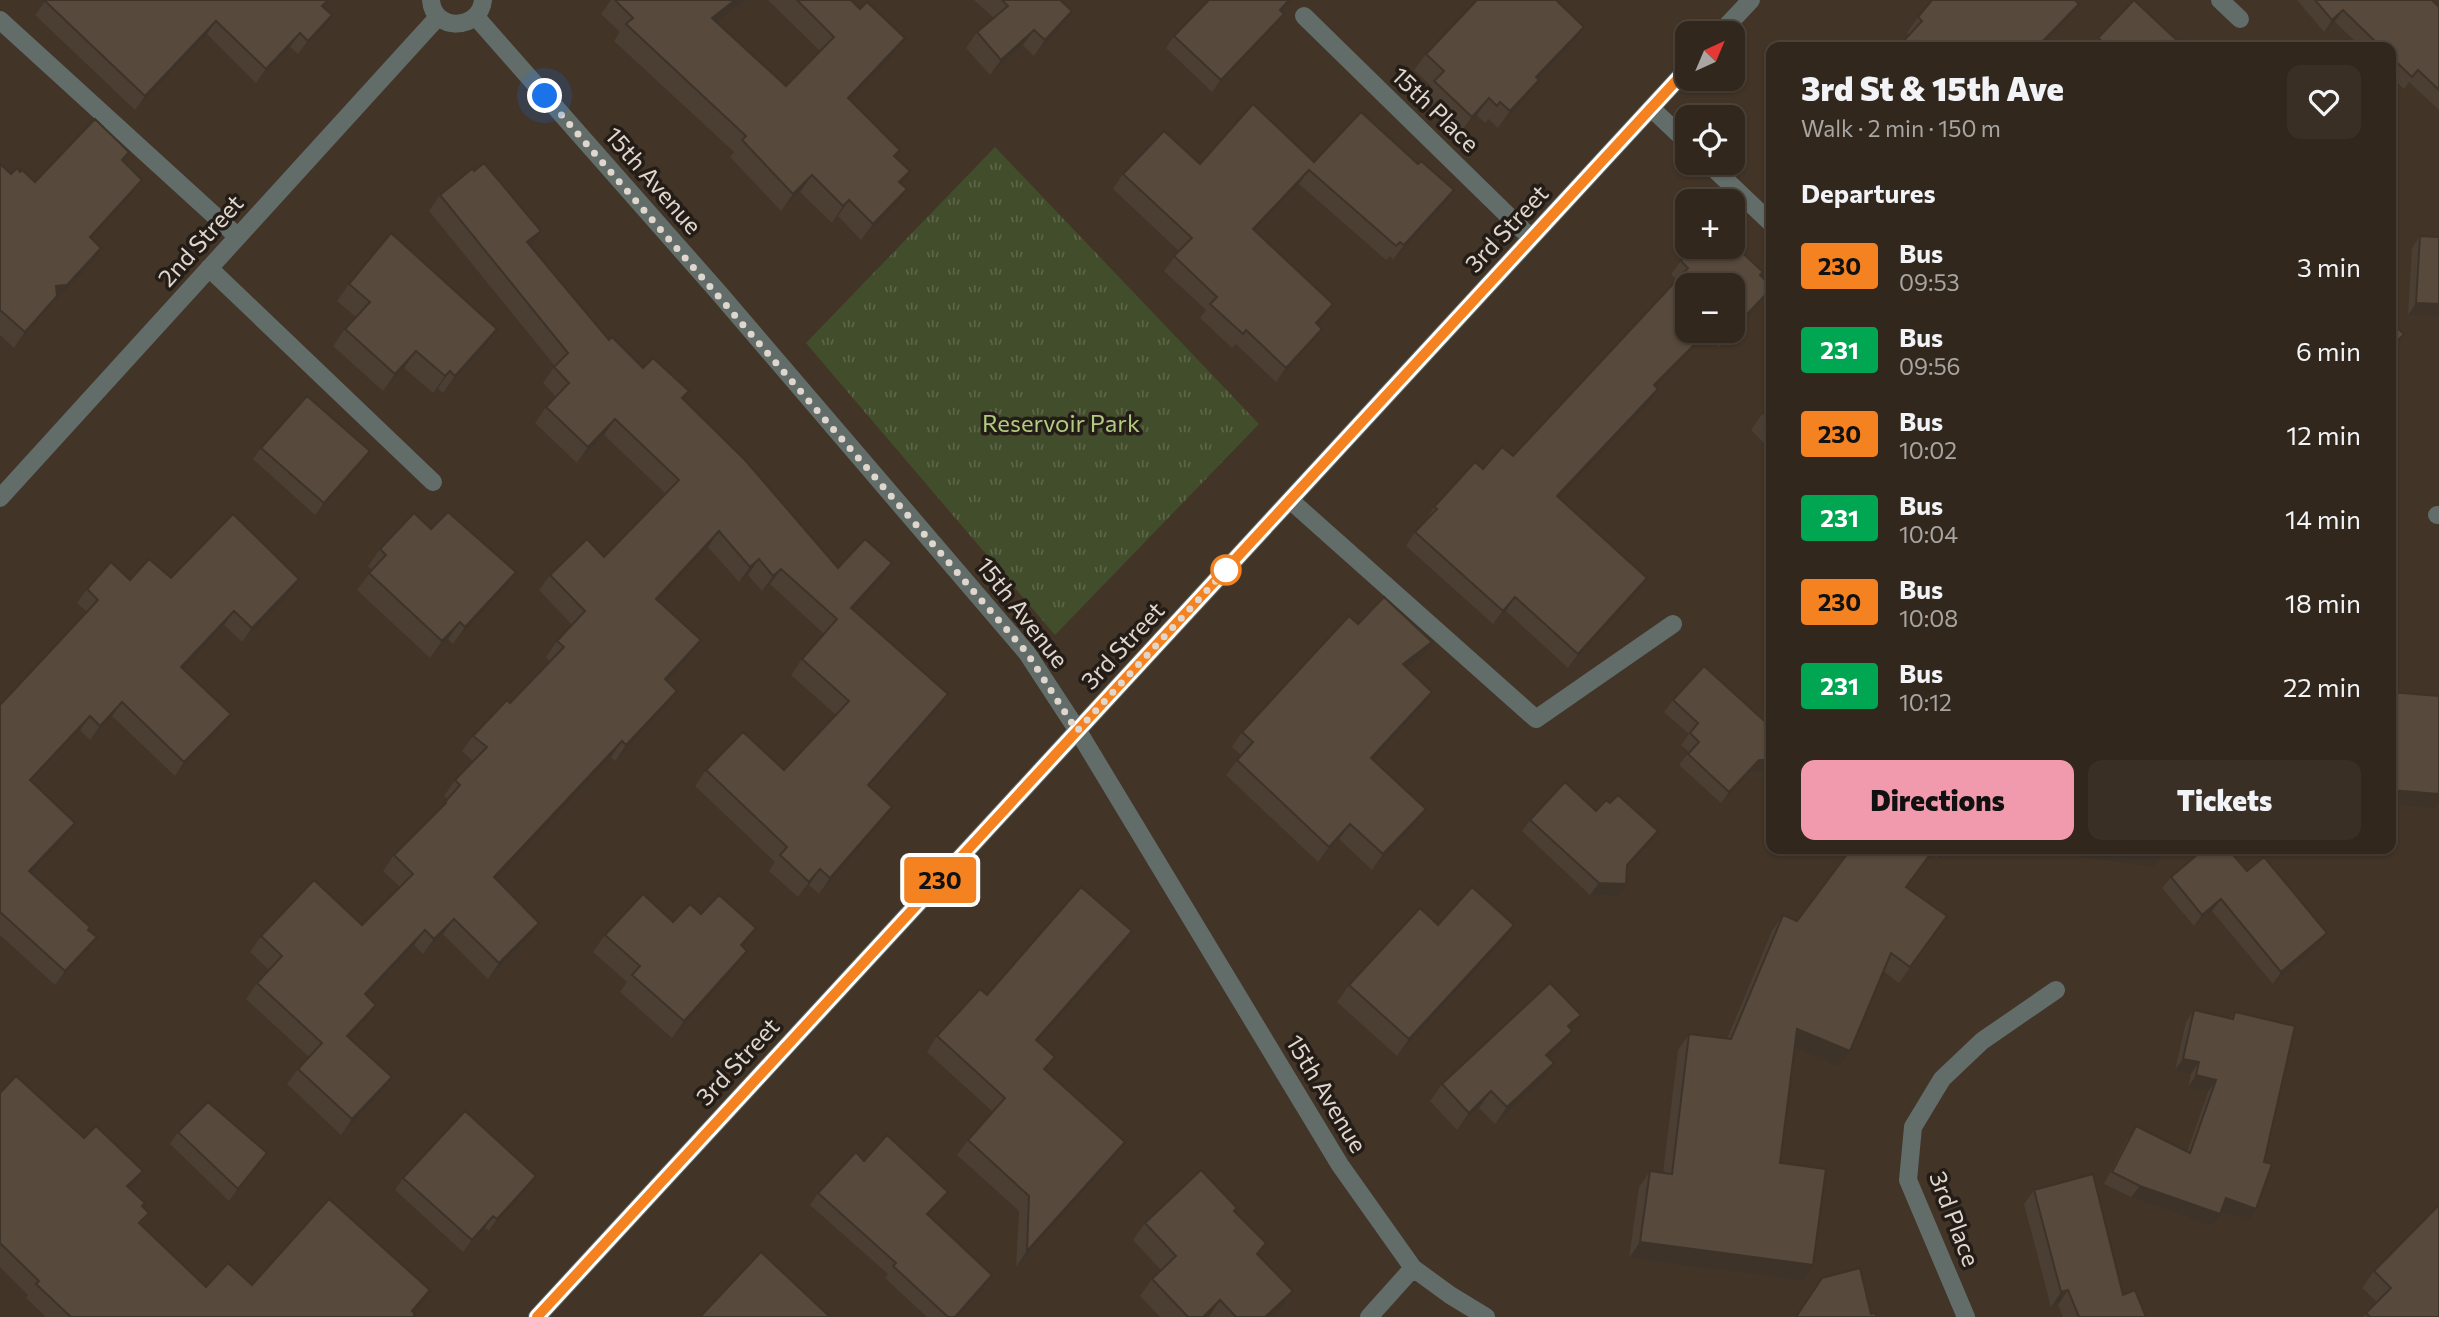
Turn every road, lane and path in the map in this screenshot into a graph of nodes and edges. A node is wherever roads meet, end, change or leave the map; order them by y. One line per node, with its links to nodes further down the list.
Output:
1 (431, 0): 6 (street)
2 (1751, 0): 9 (street)
3 (2220, 0): 7 (street)
4 (479, 8): 6 (street); 23 (street, 15th Avenue)
5 (1304, 16): 16 (street, 15th Place)
6 (438, 18): 15 (street, 2nd Street)
7 (2240, 19)
8 (0, 20): 15 (street)
9 (1731, 21)
10 (1675, 82): 11 (street, 3rd Street)
11 (1651, 108): 12 (street); 16 (street, 3rd Street)
12 (1675, 131)
13 (1721, 175): 14 (street)
14 (1766, 218)
15 (238, 237): 17 (street, 2nd Street)
16 (1531, 238): 21 (street, 3rd Street)
17 (209, 268): 18 (street, 2nd Street); 19 (street)
18 (6, 478): 20 (street, 2nd Street)
19 (433, 482)
20 (0, 498)
21 (1290, 500): 22 (street); 23 (street, 3rd Street)
22 (1673, 624)
23 (1077, 731): 25 (street, 15th Avenue); 26 (street, 3rd Street)
24 (2056, 990): 29 (street, 3rd Place)
25 (1413, 1268): 27 (street); 28 (street, 15th Avenue)
26 (537, 1317)
27 (1369, 1317)
28 (1486, 1317)
29 (1966, 1317)

